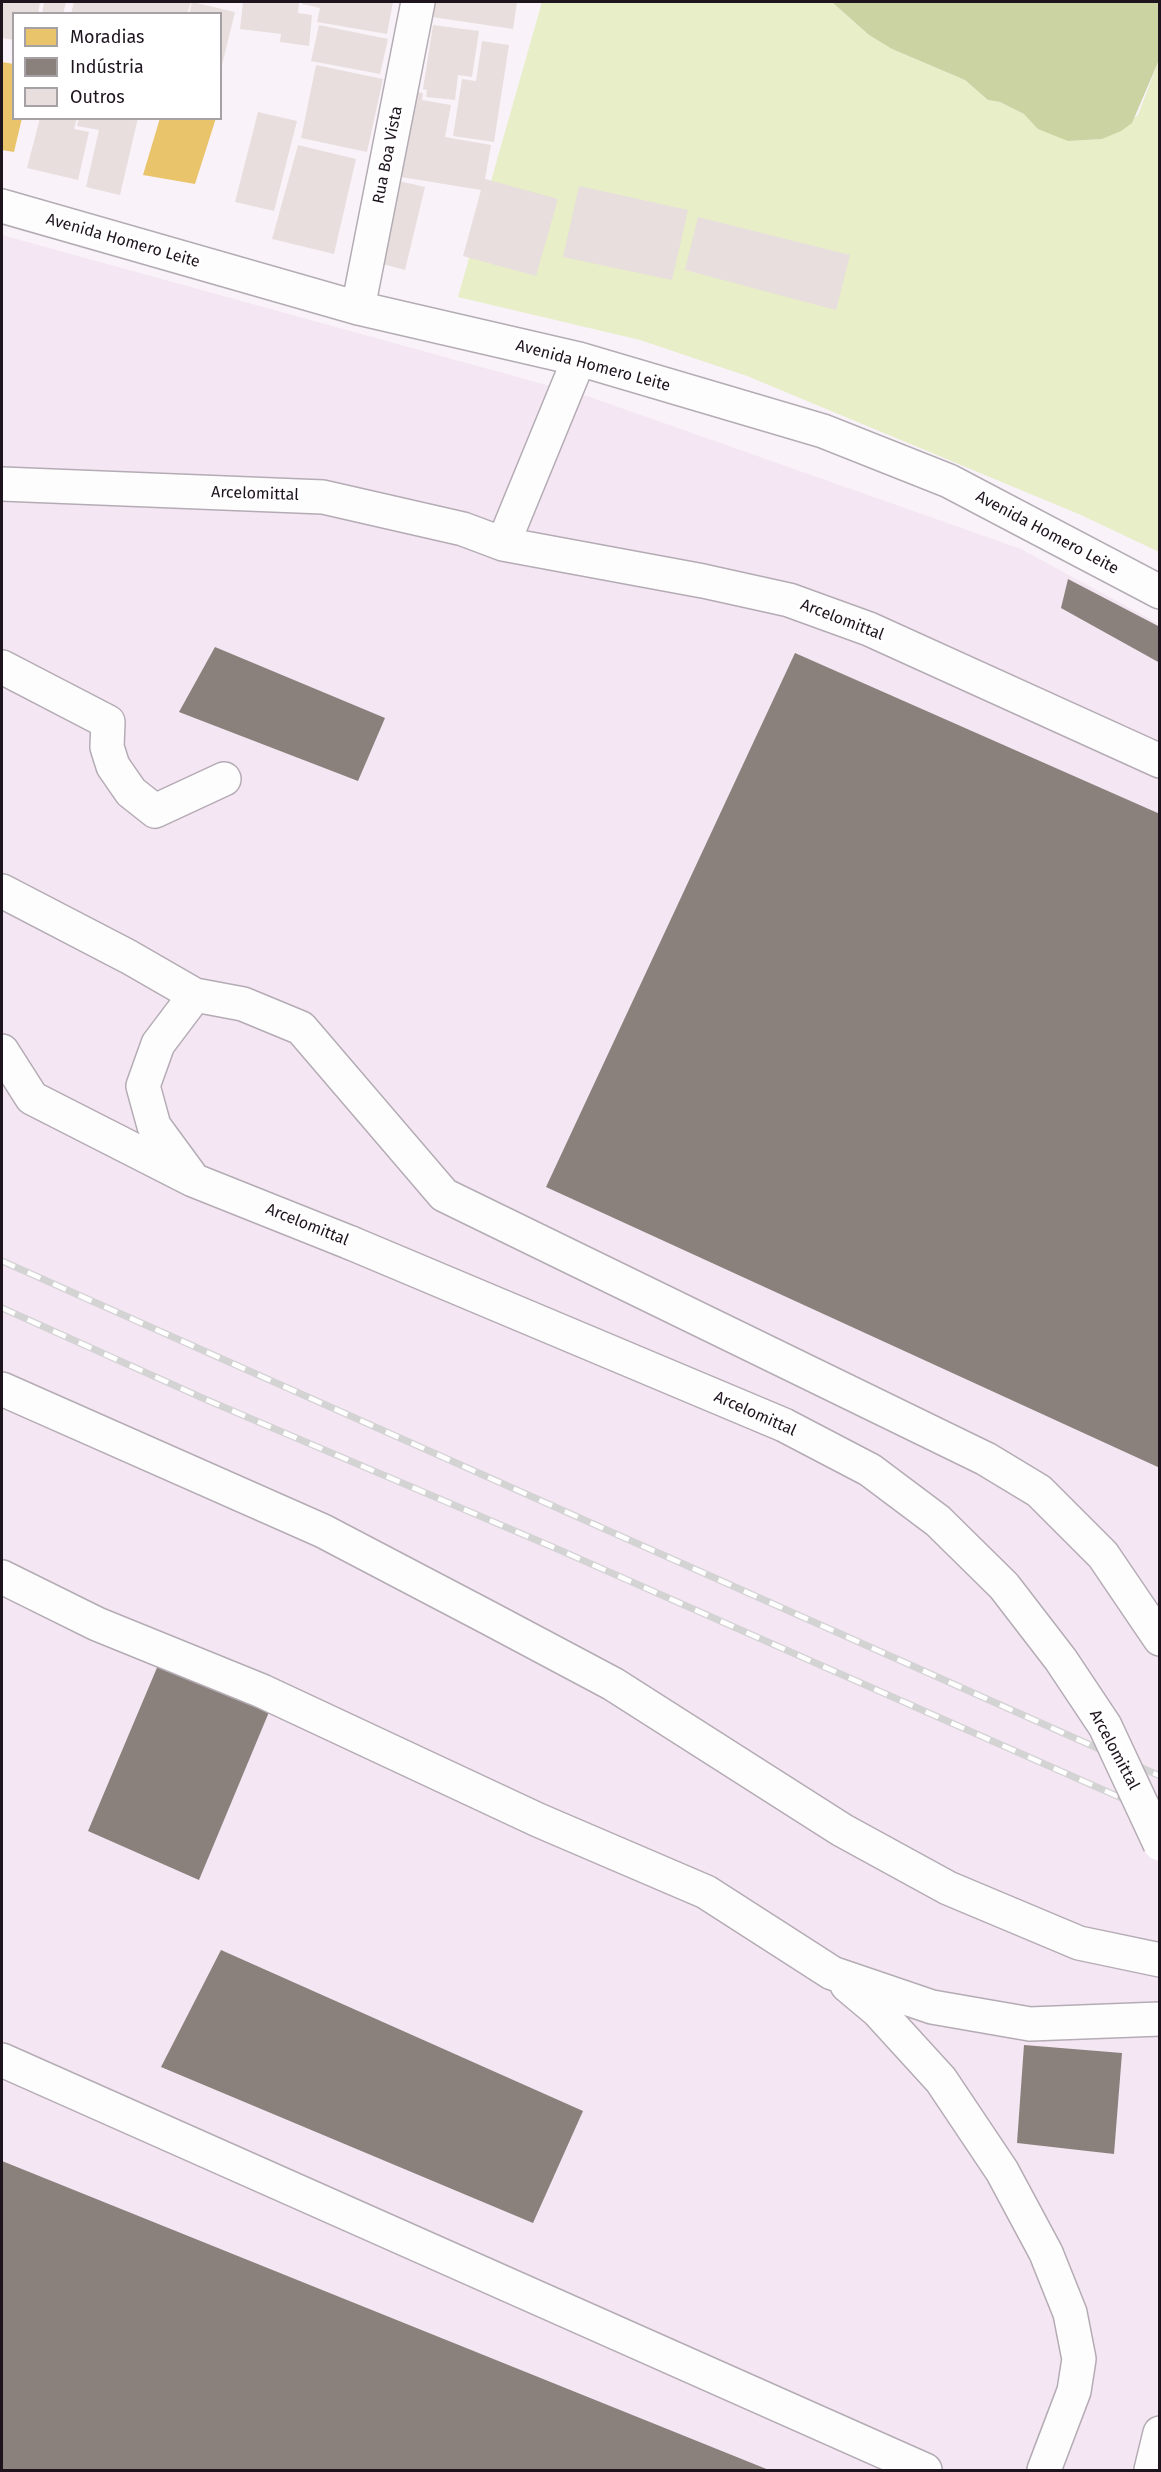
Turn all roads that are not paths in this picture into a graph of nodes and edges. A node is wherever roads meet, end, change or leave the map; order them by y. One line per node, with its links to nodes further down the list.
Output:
1 (418, 2): 3 (street, Rua Boa Vista)
2 (2, 206): 3 (street, Avenida Homero Leite)
3 (358, 308): 4 (street, Avenida Homero Leite)
4 (579, 359): 6 (street); 7 (street, Avenida Homero Leite)
5 (11, 482): 6 (street, Arcelomittal)
6 (503, 544): 9 (street, Arcelomittal)
7 (1160, 592)
8 (2, 667): 10 (street)
9 (1160, 761)
10 (224, 779)
11 (4, 897): 12 (street)
12 (195, 995): 14 (street); 17 (street)
13 (2, 1051): 14 (street, Arcelomittal)
14 (193, 1180): 18 (street, Arcelomittal, bridge)
15 (2, 1389): 19 (street)
16 (2, 1577): 20 (street)
17 (1160, 1639)
18 (1160, 1844)
19 (1160, 1960)
20 (832, 1972): 21 (street); 25 (street)
21 (1160, 2019)
22 (2, 2060): 24 (street)
23 (1160, 2433): 26 (street)
24 (925, 2470)
25 (1044, 2470)
26 (1151, 2470)

